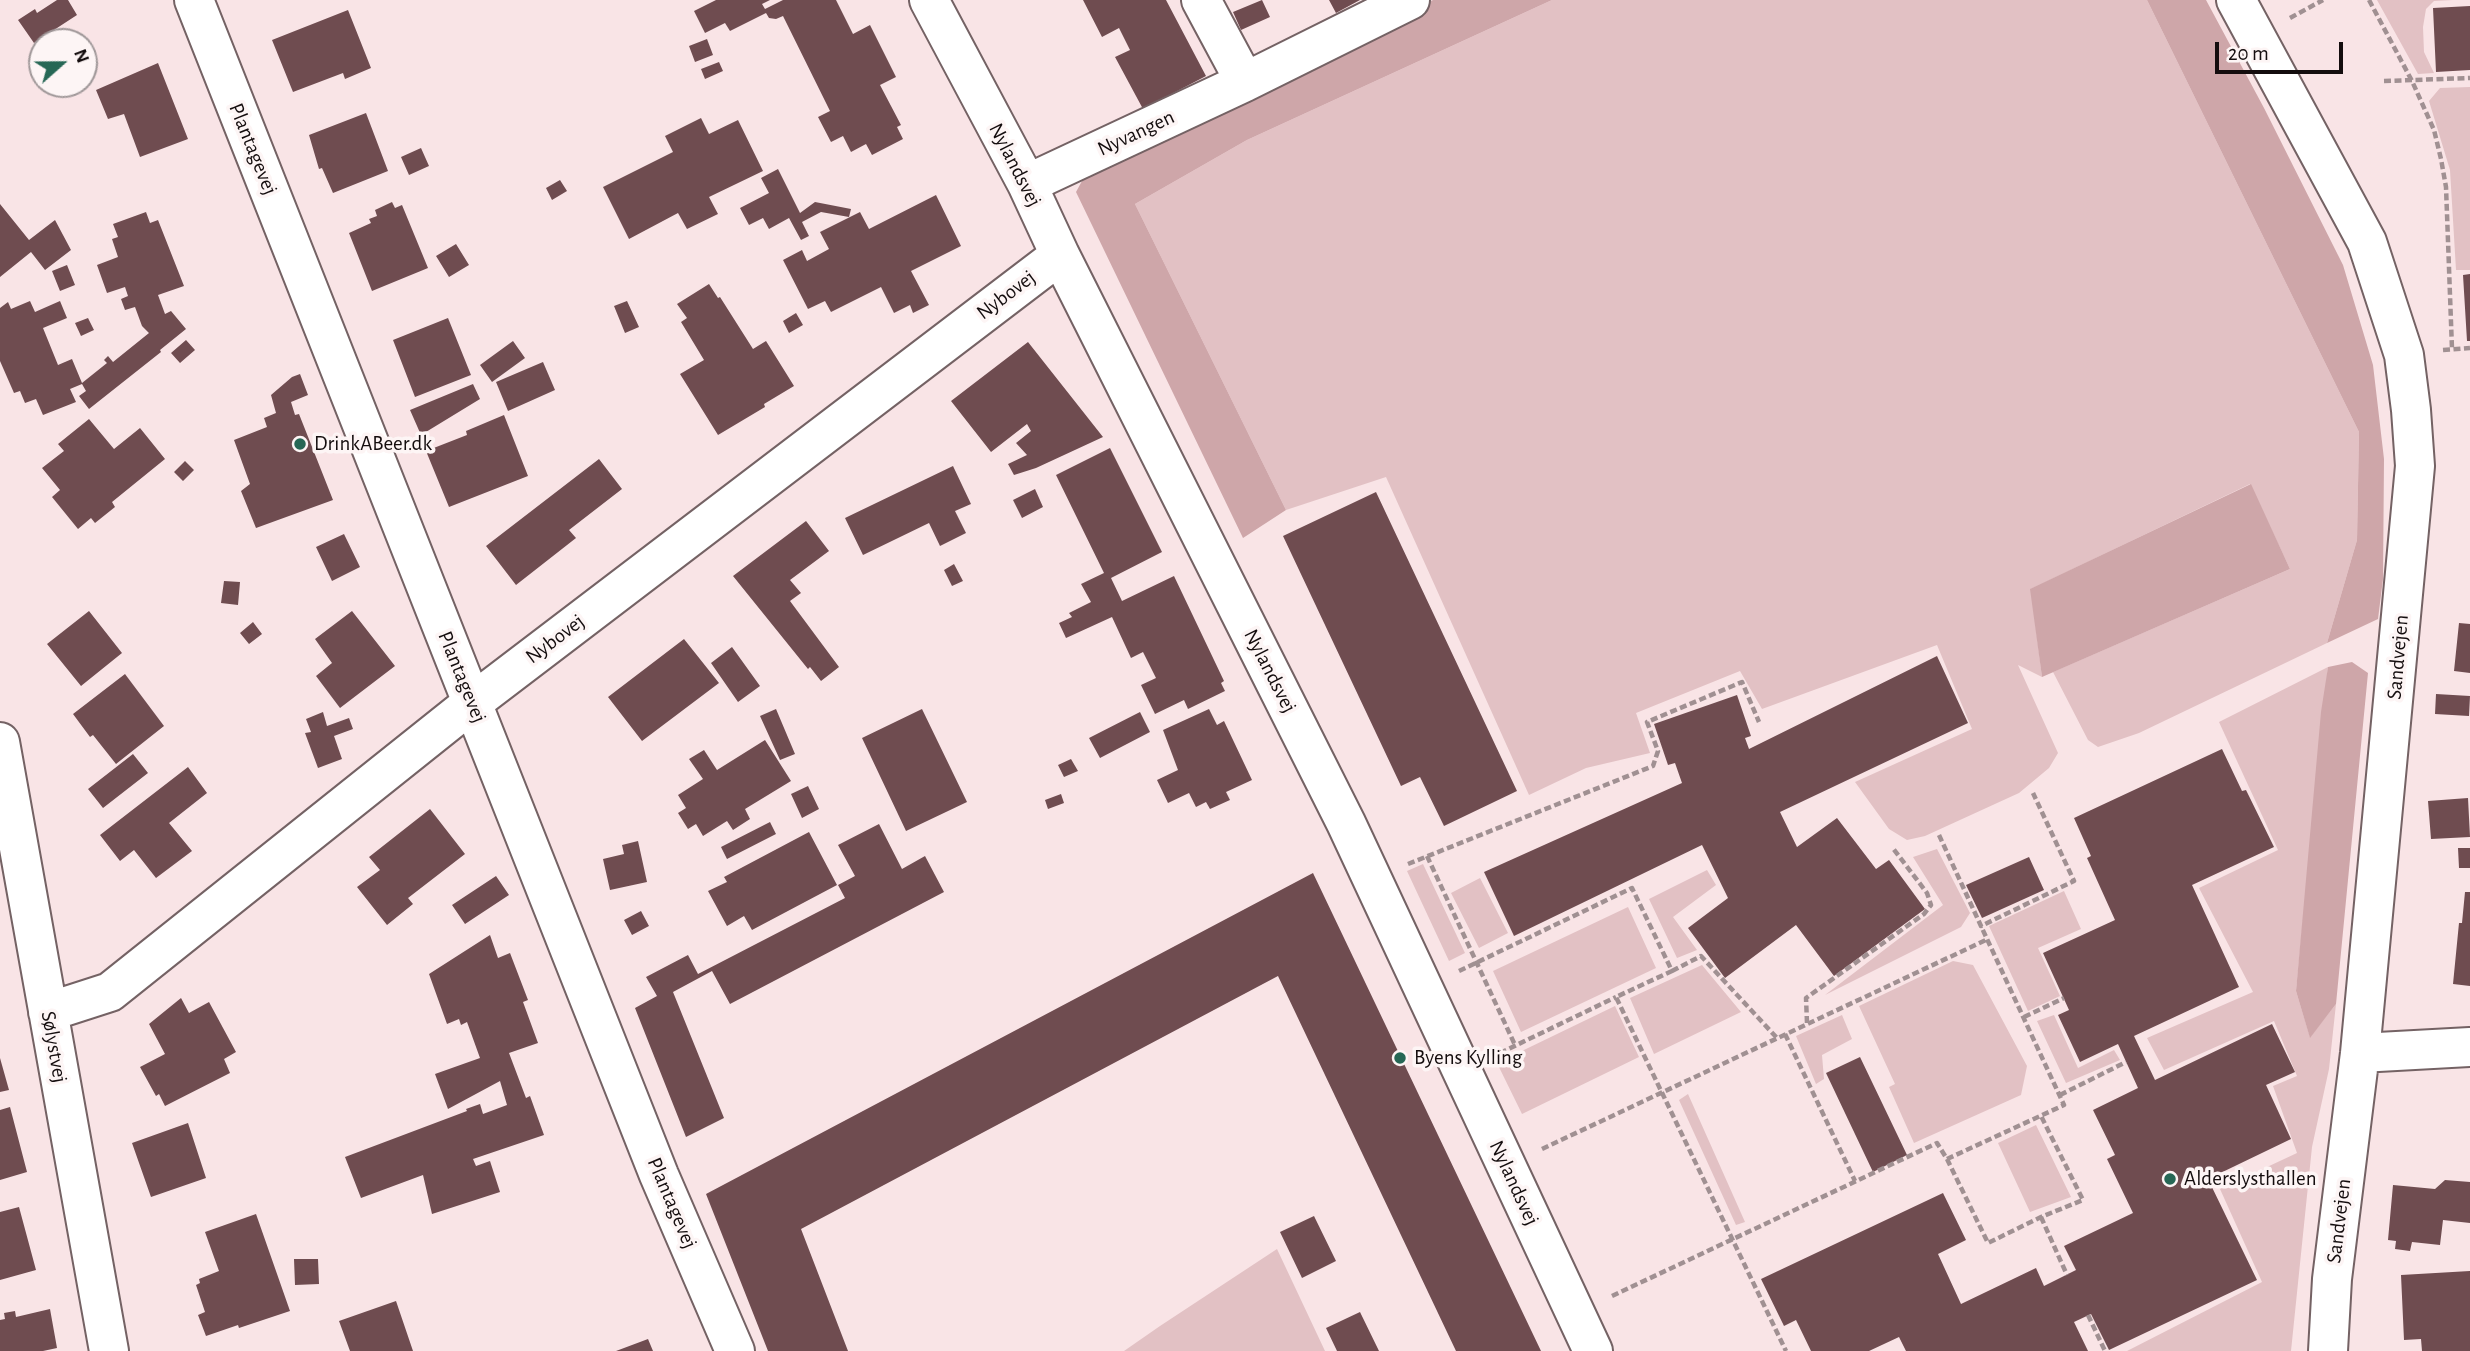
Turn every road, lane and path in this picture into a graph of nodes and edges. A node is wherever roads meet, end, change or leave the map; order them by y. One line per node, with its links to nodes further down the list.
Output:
1 (194, 0): 14 (street, Plantagevej)
2 (929, 0): 11 (street, Nylandsvej)
3 (1201, 0): 10 (street)
4 (1410, 0): 10 (street, Nyvangen)
5 (2236, 0): 36 (street, Sandvejen)
6 (2368, 0): 9 (path)
7 (2470, 78): 9 (path)
8 (2384, 81): 9 (path)
9 (2412, 81): 13 (path)
10 (1245, 82): 11 (street, Nyvangen)
11 (1027, 184): 12 (street, Nylandsvej)
12 (1060, 255): 14 (street, Nybovej); 21 (street, Nylandsvej)
13 (2452, 349)
14 (472, 703): 29 (street, Nybovej); 51 (street, Plantagevej)
15 (1759, 722): 20 (path)
16 (0, 742): 29 (street, Sølystvej)
17 (2034, 793): 22 (path)
18 (1939, 835): 22 (path)
19 (1892, 847): 31 (path)
20 (1427, 856): 21 (path); 24 (path)
21 (1372, 878): 26 (street, Nylandsvej)
22 (1981, 926): 23 (path)
23 (1987, 939): 30 (path); 31 (path)
24 (1478, 962): 25 (path); 26 (path); 34 (path)
25 (1672, 971): 27 (path); 33 (path)
26 (1423, 989): 38 (street, Nylandsvej)
27 (1616, 997): 34 (path); 39 (path)
28 (2064, 999): 30 (path)
29 (48, 1012): 50 (street, Sølystvej)
30 (2024, 1017): 40 (path)
31 (1807, 1023): 32 (path)
32 (1785, 1034): 33 (path); 44 (path)
33 (1777, 1038): 39 (path)
34 (1515, 1045): 38 (path)
35 (2470, 1047): 36 (street)
36 (2360, 1053): 55 (street, Sandvejen)
37 (2126, 1062): 40 (path)
38 (1462, 1071): 43 (street, Nylandsvej)
39 (1661, 1093): 43 (path); 46 (path)
40 (2060, 1095): 41 (path)
41 (2041, 1115): 42 (path); 45 (path)
42 (1947, 1159): 44 (path); 45 (path)
43 (1507, 1166): 48 (street, Nylandsvej)
44 (1855, 1181): 46 (path)
45 (2041, 1217): 47 (path)
46 (1732, 1240): 48 (path); 53 (path)
47 (2067, 1275)
48 (1576, 1314): 52 (street, Nylandsvej)
49 (2088, 1315): 54 (path)
50 (109, 1351)
51 (735, 1351)
52 (1593, 1351)
53 (1786, 1351)
54 (2105, 1351)
55 (2328, 1351)

